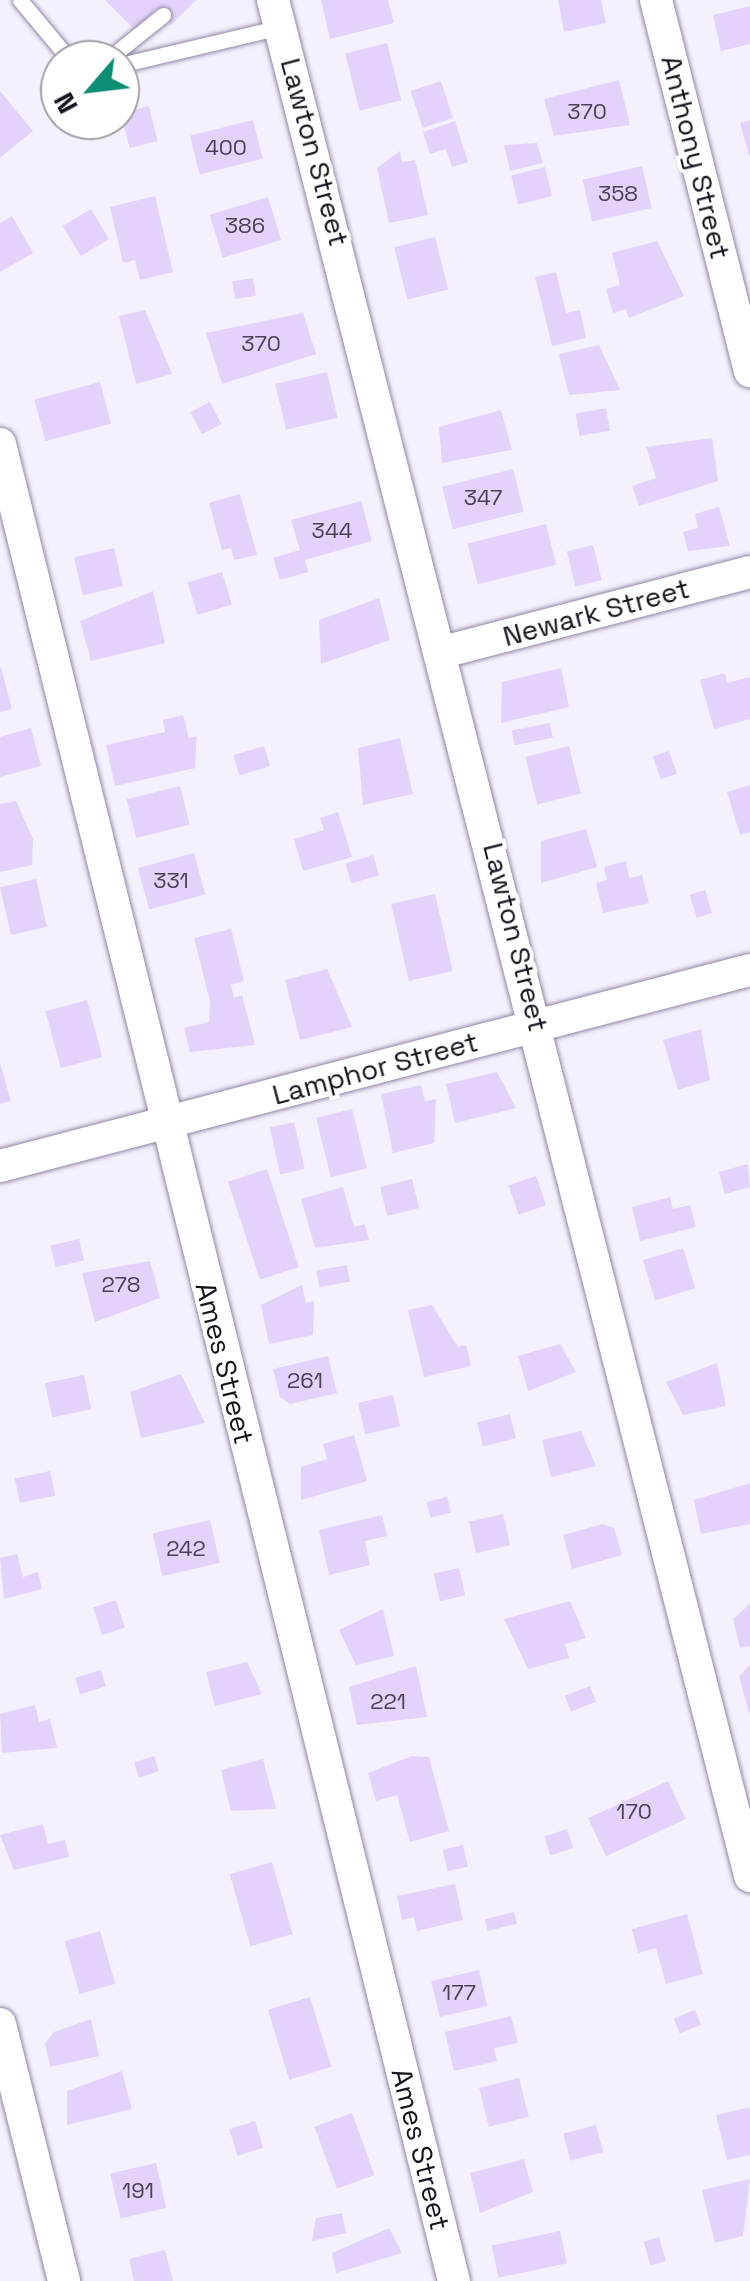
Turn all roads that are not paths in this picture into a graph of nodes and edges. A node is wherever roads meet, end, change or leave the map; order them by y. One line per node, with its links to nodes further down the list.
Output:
1 (20, 0): 5 (lane)
2 (656, 0): 8 (street, Anthony Street)
3 (277, 14): 7 (lane); 11 (street, Lawton Street)
4 (163, 15): 6 (lane)
5 (53, 40)
6 (132, 40)
7 (140, 59)
8 (750, 372)
9 (0, 444): 14 (street, Ames Street)
10 (750, 572): 11 (street, Newark Street)
11 (442, 652): 13 (street, Lawton Street)
12 (750, 970): 13 (street, Lamphor Street)
13 (540, 1025): 14 (street, Lamphor Street); 16 (street, Lawton Street)
14 (166, 1123): 15 (street, Lamphor Street); 19 (street, Ames Street)
15 (0, 1166)
16 (750, 1876)
17 (0, 2024): 18 (street)
18 (64, 2281)
19 (454, 2281)

